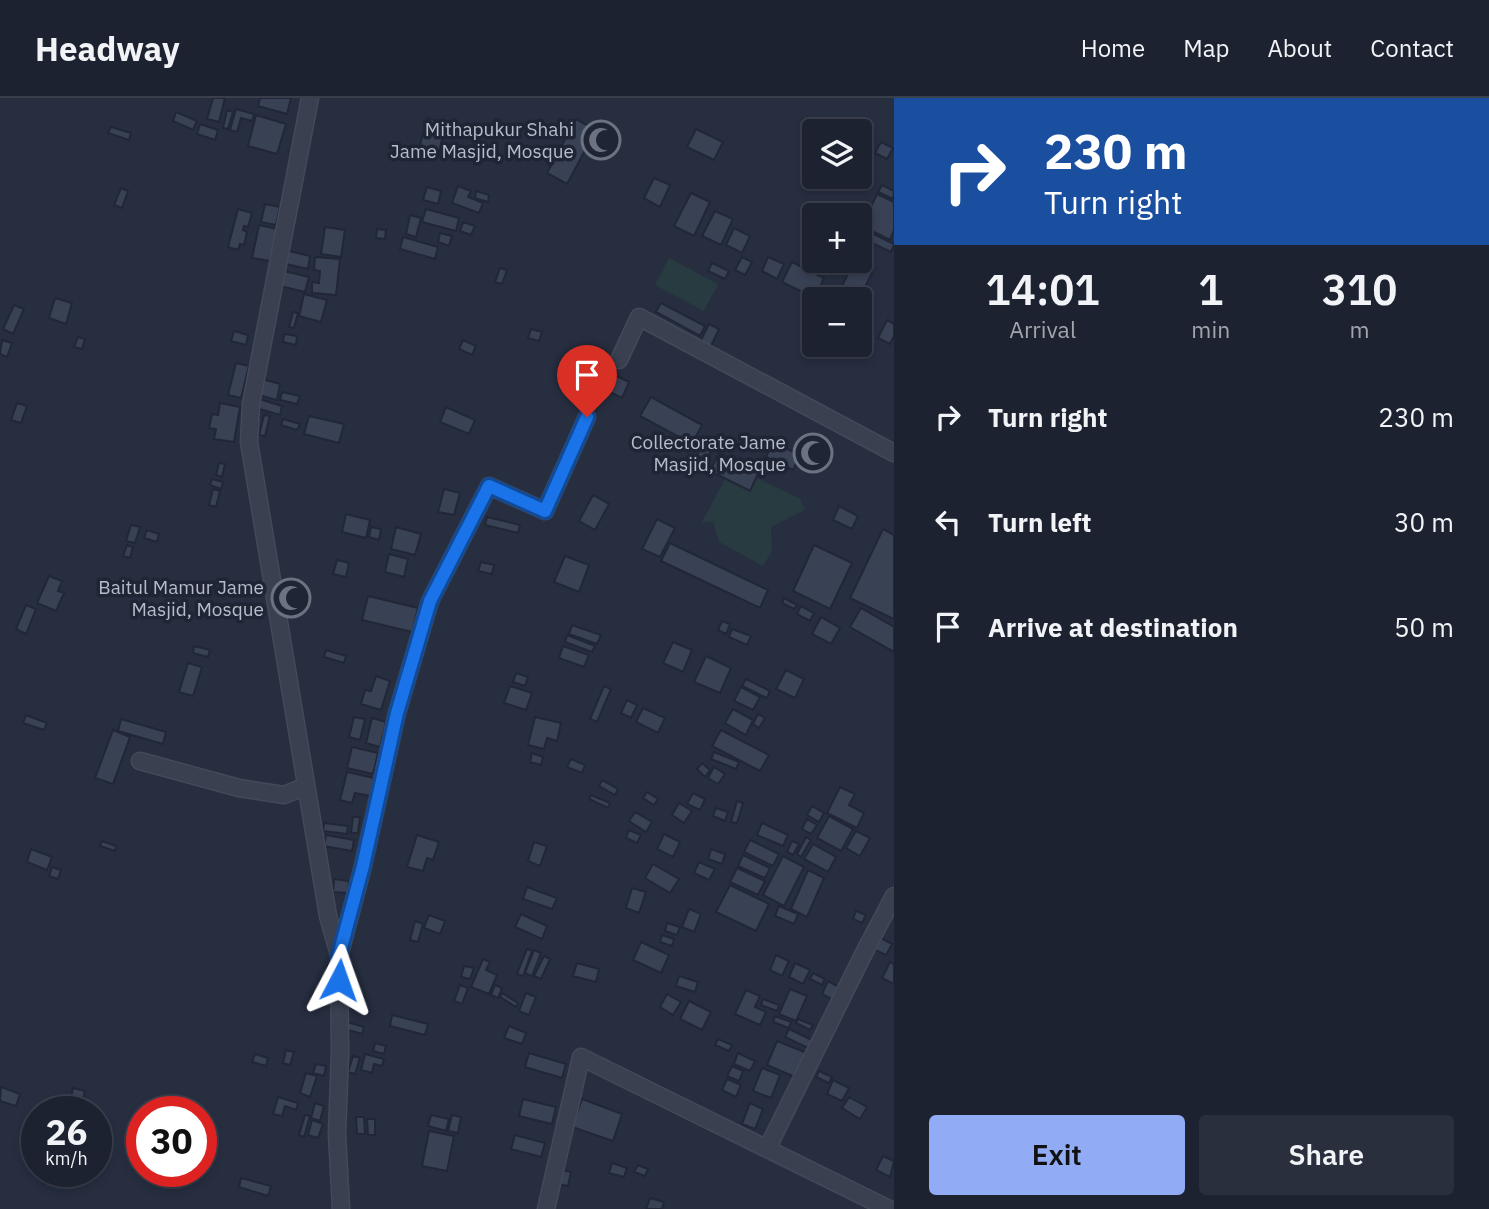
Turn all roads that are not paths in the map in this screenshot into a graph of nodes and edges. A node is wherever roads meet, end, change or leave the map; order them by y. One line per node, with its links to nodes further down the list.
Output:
1 (310, 98): 6 (street)
2 (619, 360): 4 (street)
3 (587, 417): 8 (street)
4 (894, 453)
5 (140, 761): 6 (street)
6 (306, 786): 8 (street)
7 (894, 896): 9 (street)
8 (339, 955): 10 (street)
9 (767, 1149): 11 (street); 12 (street)
10 (341, 1209)
11 (546, 1209)
12 (889, 1209)

